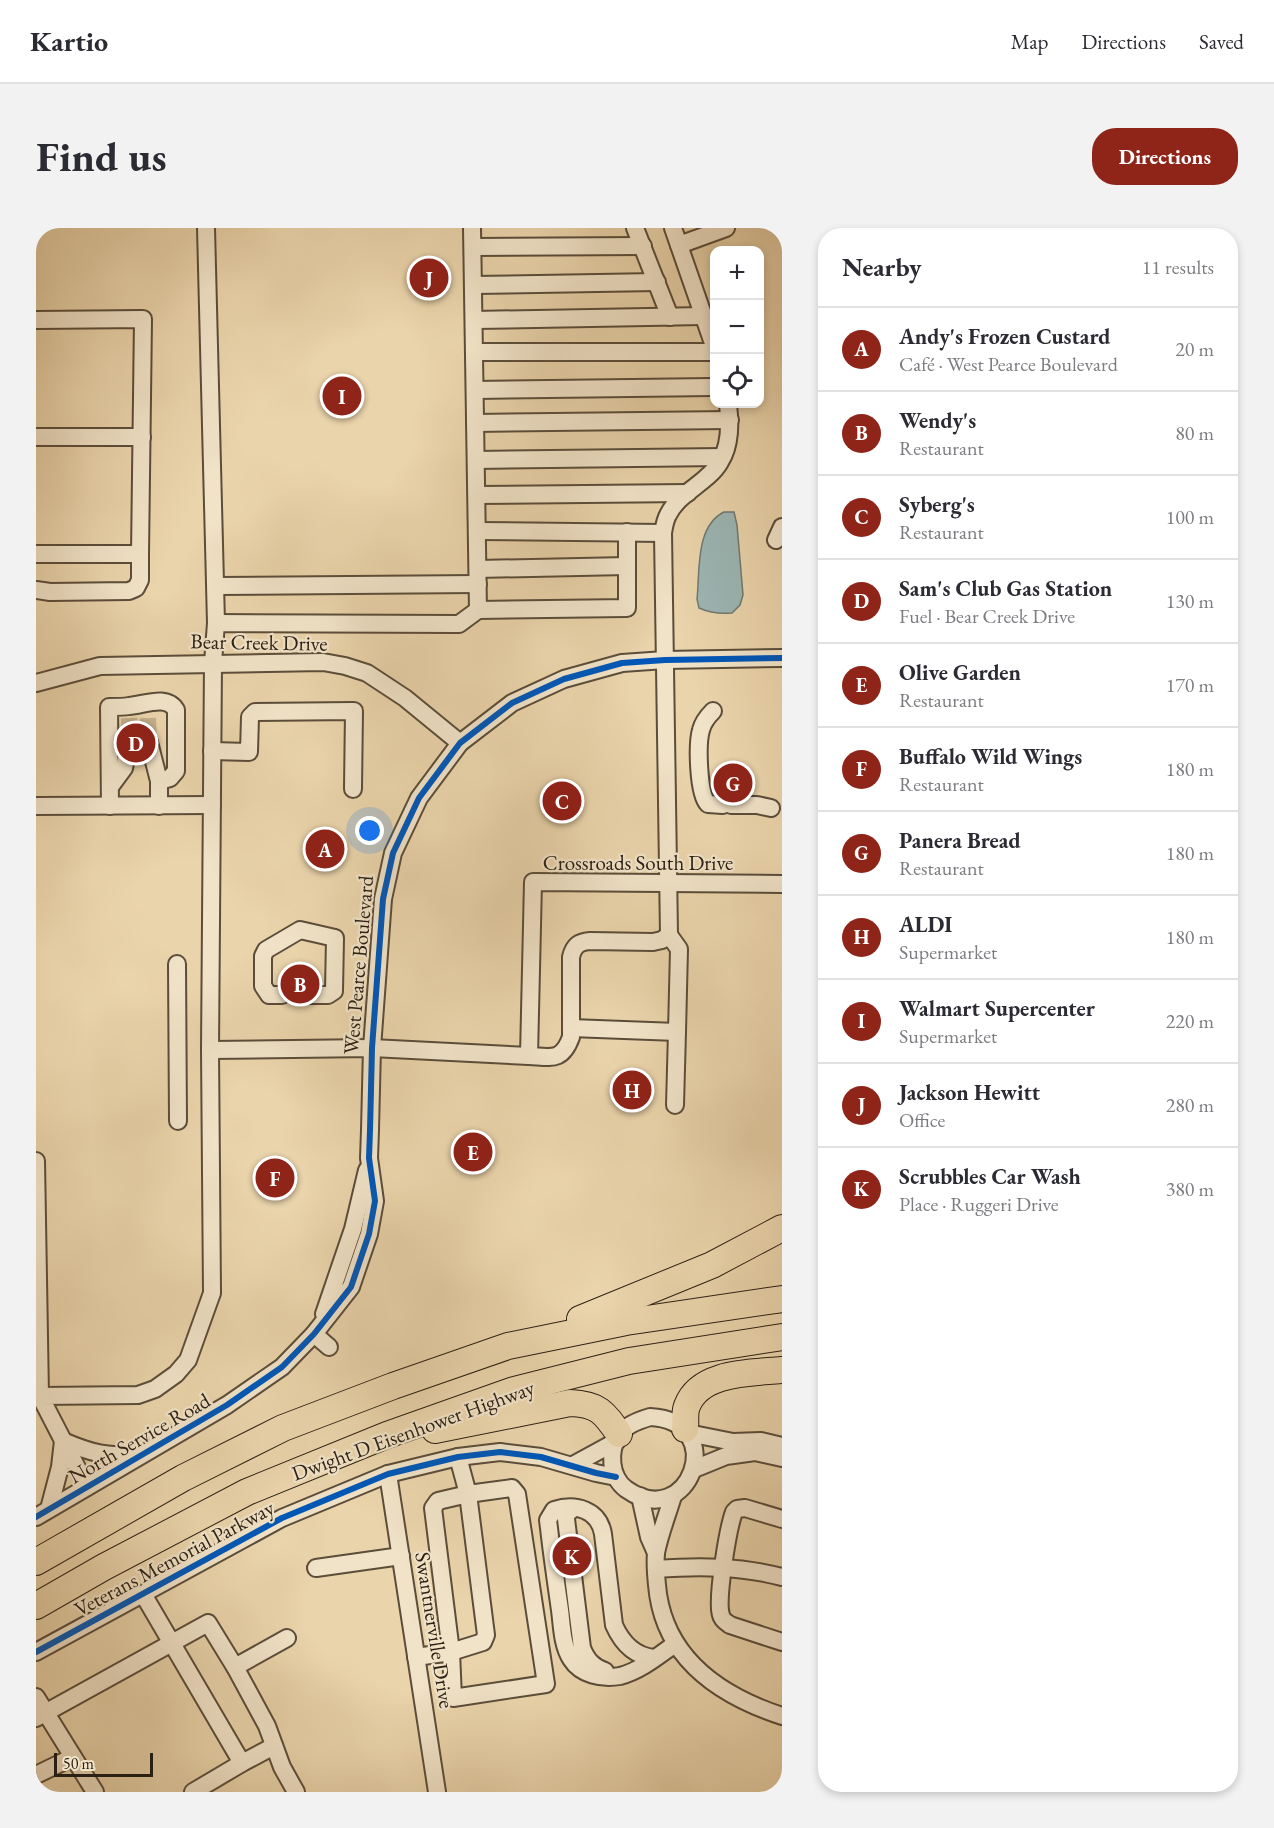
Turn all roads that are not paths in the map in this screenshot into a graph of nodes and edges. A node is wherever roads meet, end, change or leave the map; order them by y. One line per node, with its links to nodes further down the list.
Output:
1 (206, 228): 35 (street)
2 (472, 228): 8 (street)
3 (635, 228): 7 (street)
4 (673, 228): 6 (street)
5 (725, 228): 6 (street)
6 (679, 245): 11 (street)
7 (643, 246): 8 (street); 9 (street)
8 (473, 247): 10 (street)
9 (657, 282): 10 (street); 12 (street)
10 (473, 285): 14 (street)
11 (704, 316): 12 (street); 15 (street)
12 (670, 317): 14 (street)
13 (36, 320): 23 (street)
14 (474, 320): 16 (street)
15 (710, 334)
16 (474, 352): 17 (street); 19 (street)
17 (710, 352)
18 (710, 387): 19 (street)
19 (475, 390): 21 (street)
20 (729, 412): 21 (street); 24 (street)
21 (475, 423): 25 (street)
22 (36, 437): 23 (street)
23 (142, 437): 32 (street)
24 (722, 457): 25 (street); 26 (street)
25 (476, 460): 27 (street)
26 (688, 493): 27 (street); 30 (street)
27 (477, 495): 28 (street)
28 (477, 531): 29 (street); 34 (street)
29 (627, 532): 30 (street); 33 (street)
30 (663, 532): 40 (street)
31 (36, 554): 32 (street)
32 (141, 554): 36 (street)
33 (627, 566): 34 (street); 37 (street)
34 (478, 576): 35 (street); 37 (street)
35 (216, 586): 38 (street)
36 (36, 590)
37 (478, 610): 38 (street)
38 (216, 623): 41 (street)
39 (782, 658): 40 (street, West Pearce Boulevard)
40 (665, 660): 46 (street, West Pearce Boulevard); 56 (street)
41 (213, 663): 42 (street, Bear Creek Drive); 46 (street, Bear Creek Drive); 47 (street)
42 (36, 683)
43 (713, 711): 55 (street)
44 (130, 741): 49 (street)
45 (149, 742): 48 (street)
46 (460, 743): 63 (street, West Pearce Boulevard)
47 (212, 751): 50 (street); 51 (street)
48 (159, 781): 49 (street); 54 (street)
49 (110, 787): 53 (street)
50 (353, 789)
51 (212, 805): 54 (street); 64 (street)
52 (36, 806): 53 (street)
53 (110, 806): 54 (street)
54 (159, 806)
55 (771, 808)
56 (668, 883): 57 (street, Crossroads South Drive); 58 (street); 65 (street, Crossroads South Drive)
57 (782, 884)
58 (669, 935): 61 (street); 62 (street)
59 (177, 964): 67 (street)
60 (292, 995): 60 (street)
61 (571, 1028): 62 (street); 65 (street)
62 (677, 1032): 66 (street)
63 (372, 1048): 64 (street); 65 (street); 71 (street, West Pearce Boulevard)
64 (210, 1050): 76 (street)
65 (529, 1056)
66 (675, 1105)
67 (178, 1121)
68 (36, 1161): 76 (street)
69 (782, 1228): 73 (highway)
70 (782, 1299): 73 (highway)
71 (318, 1329): 74 (street); 77 (street, West Pearce Boulevard)
72 (782, 1337): 79 (highway, Dwight D Eisenhower Highway)
73 (508, 1346): 98 (highway)
74 (329, 1347)
75 (782, 1370): 78 (highway)
76 (38, 1396): 81 (street)
77 (227, 1405): 83 (street, North Service Road)
78 (687, 1431): 80 (street); 82 (street); 87 (street)
79 (387, 1435): 80 (highway); 103 (highway, Dwight D Eisenhower Highway)
80 (618, 1438): 86 (street); 89 (street)
81 (63, 1441): 83 (street); 90 (street); 94 (street)
82 (782, 1446)
83 (139, 1456): 90 (street, North Service Road)
84 (458, 1457): 86 (street, Veterans Memorial Parkway); 88 (street, Veterans Memorial Parkway); 91 (street)
85 (782, 1458): 87 (street)
86 (573, 1465): 89 (street, Veterans Memorial Parkway)
87 (694, 1469): 93 (street)
88 (388, 1474): 96 (street, Swantnerville Drive); 102 (street, Veterans Memorial Parkway)
89 (616, 1477): 92 (street)
90 (87, 1487): 94 (street, North Service Road)
91 (468, 1494): 109 (street); 109 (street); 109 (street)
92 (640, 1496): 93 (street); 97 (street)
93 (673, 1496): 97 (street)
94 (43, 1513)
95 (782, 1519): 99 (street)
96 (401, 1556): 100 (street); 110 (street, Swantnerville Drive)
97 (656, 1561): 99 (street); 107 (street)
98 (36, 1562)
99 (723, 1567): 101 (street); 105 (street)
100 (316, 1568)
101 (782, 1577)
102 (142, 1594): 106 (street); 108 (street, Veterans Memorial Parkway)
103 (36, 1606)
104 (287, 1638): 112 (street)
105 (782, 1642)
106 (172, 1644): 112 (street); 114 (street); 118 (street)
107 (675, 1644): 111 (street); 115 (street)
108 (36, 1652)
109 (451, 1652): 110 (street)
110 (416, 1657): 123 (street, Swantnerville Drive)
111 (654, 1658): 111 (street)
112 (235, 1666): 116 (street)
113 (36, 1697): 114 (street)
114 (41, 1716): 117 (street)
115 (782, 1716)
116 (274, 1746): 118 (street); 122 (street)
117 (73, 1757): 119 (street); 120 (street)
118 (242, 1763): 121 (street)
119 (36, 1775)
120 (95, 1792)
121 (194, 1792)
122 (296, 1792)
123 (437, 1792)

